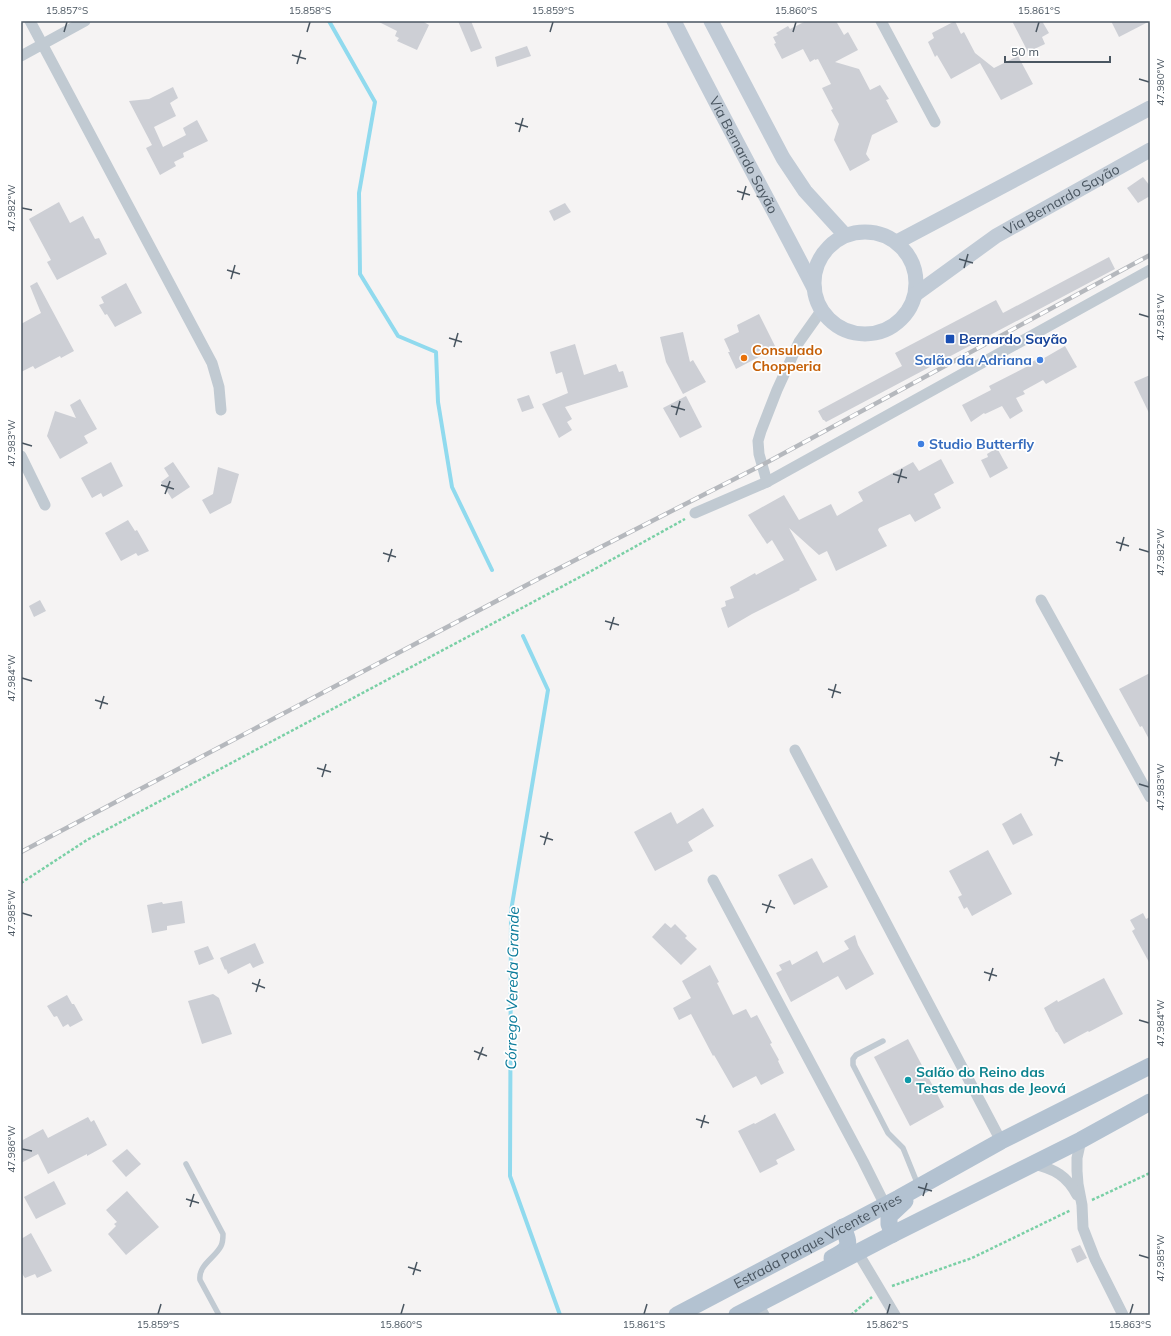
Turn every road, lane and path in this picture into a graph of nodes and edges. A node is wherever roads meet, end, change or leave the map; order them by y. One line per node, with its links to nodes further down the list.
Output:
1 (30, 21): 6 (street)
2 (85, 21): 6 (street)
3 (674, 21): 14 (main road, Via Bernardo Sayão)
4 (711, 21): 11 (main road)
5 (881, 21): 9 (street)
6 (42, 44): 7 (street); 17 (street)
7 (21, 56)
8 (1150, 108): 12 (main road)
9 (935, 122)
10 (1150, 150): 15 (main road, Via Bernardo Sayão)
11 (845, 235): 12 (main road); 14 (main road)
12 (897, 242): 15 (main road)
13 (1150, 270): 19 (street)
14 (814, 288): 16 (main road)
15 (916, 294): 16 (main road)
16 (821, 311): 19 (street)
17 (221, 410)
18 (21, 456): 20 (street)
19 (767, 482): 21 (street)
20 (45, 505)
21 (695, 513): 26 (path)
22 (1041, 600): 24 (street)
23 (796, 750): 31 (street)
24 (1150, 797)
25 (713, 880): 36 (street)
26 (21, 883)
27 (884, 1041): 35 (lane)
28 (1150, 1066): 31 (main road, Estrada Parque Vicente Pires)
29 (1150, 1102): 30 (main road, Estrada Parque Vicente Pires)
30 (1081, 1140): 33 (main road, Estrada Parque Vicente Pires); 37 (street)
31 (1001, 1141): 35 (main road, Estrada Parque Vicente Pires)
32 (186, 1164): 44 (lane)
33 (1034, 1164): 37 (street); 39 (main road, Estrada Parque Vicente Pires)
34 (1150, 1173): 37 (path)
35 (922, 1185): 36 (main road, Estrada Parque Vicente Pires); 39 (main road)
36 (885, 1205): 38 (main road, Estrada Parque Vicente Pires)
37 (1082, 1205): 42 (path); 49 (street)
38 (843, 1227): 41 (main road); 45 (main road, Estrada Parque Vicente Pires)
39 (893, 1234): 40 (main road, Estrada Parque Vicente Pires)
40 (858, 1253): 41 (main road, Estrada Parque Vicente Pires); 42 (street)
41 (822, 1270): 43 (main road, Estrada Parque Vicente Pires)
42 (881, 1290): 47 (path); 48 (street)
43 (761, 1310): 46 (main road, Estrada Parque Vicente Pires)
44 (219, 1315)
45 (677, 1315)
46 (737, 1315)
47 (851, 1315)
48 (896, 1315)
49 (1123, 1315)

